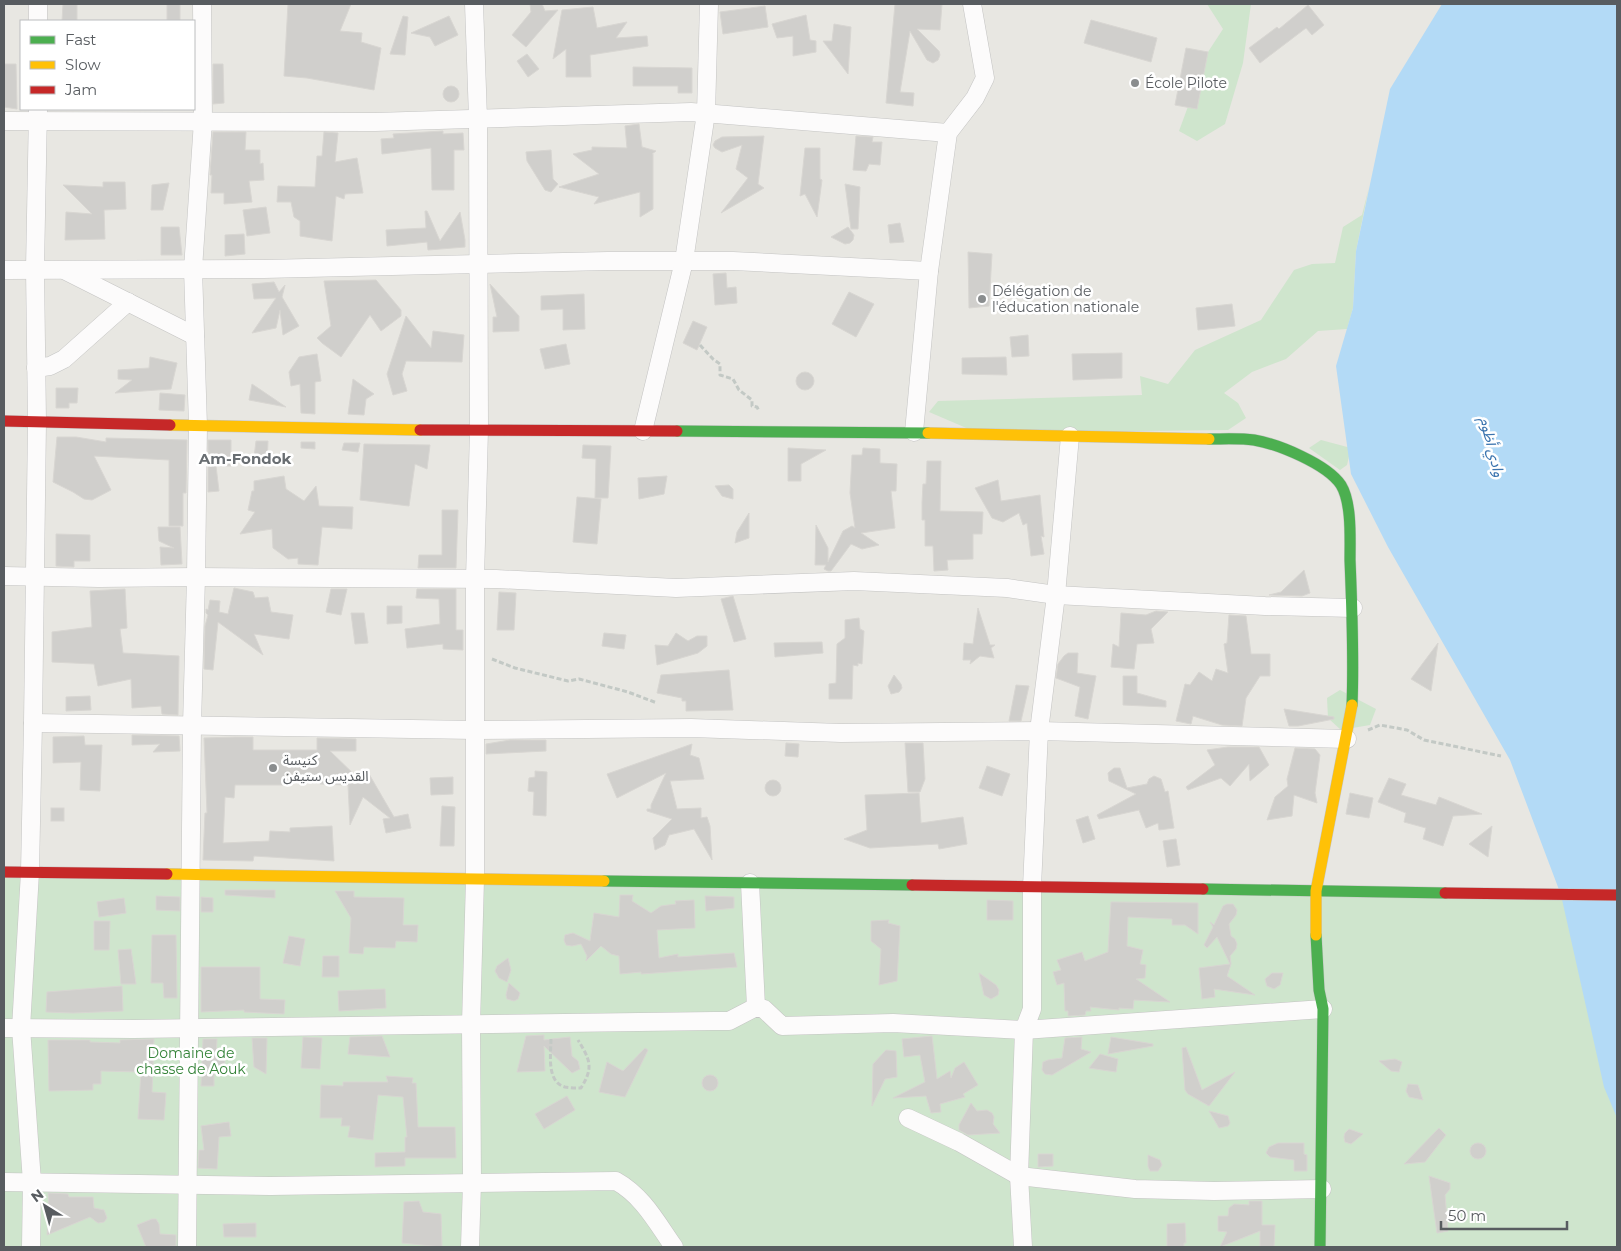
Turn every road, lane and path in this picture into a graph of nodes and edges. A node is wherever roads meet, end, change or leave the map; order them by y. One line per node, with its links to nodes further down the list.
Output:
1 (38, 4): 6 (street)
2 (202, 4): 11 (street)
3 (474, 4): 9 (street)
4 (709, 4): 7 (street)
5 (972, 4): 12 (street)
6 (38, 20)
7 (706, 113): 9 (street); 12 (street); 13 (street)
8 (37, 115): 10 (street); 11 (street); 18 (street)
9 (478, 118): 11 (street); 14 (street)
10 (4, 121)
11 (203, 121): 16 (street)
12 (948, 133): 19 (street)
13 (684, 261): 14 (street); 19 (street); 28 (street)
14 (479, 264): 16 (street); 27 (street)
15 (63, 269): 16 (street); 18 (street); 20 (street)
16 (193, 269): 21 (street)
17 (4, 270): 18 (street)
18 (35, 270): 23 (street)
19 (930, 270): 30 (street)
20 (128, 302): 21 (street); 23 (street)
21 (195, 336): 26 (street)
22 (700, 345): 29 (path)
23 (36, 368): 25 (street)
24 (4, 421): 25 (street)
25 (37, 422): 26 (street); 33 (street)
26 (198, 426): 27 (street); 34 (street)
27 (479, 430): 28 (street); 35 (street)
28 (643, 430): 29 (street)
29 (771, 431): 30 (street)
30 (914, 432): 31 (street)
31 (1070, 436): 36 (street); 37 (street)
32 (4, 576): 33 (street)
33 (35, 577): 34 (street); 40 (street)
34 (196, 577): 35 (street); 41 (street)
35 (475, 579): 36 (street); 38 (street)
36 (1056, 595): 37 (street); 43 (street)
37 (1353, 608): 44 (street)
38 (475, 652): 39 (path); 42 (street)
39 (657, 703)
40 (32, 723): 41 (street); 47 (street)
41 (192, 725): 42 (street); 48 (street)
42 (475, 730): 43 (street); 49 (street)
43 (1039, 731): 44 (street); 51 (street)
44 (1347, 739): 45 (path); 52 (street)
45 (1501, 756)
46 (4, 872): 47 (street)
47 (30, 872): 48 (street); 59 (street)
48 (192, 875): 49 (street); 60 (street)
49 (475, 879): 50 (street); 58 (street)
50 (750, 883): 51 (street); 54 (street)
51 (1032, 887): 52 (street); 61 (street)
52 (1316, 891): 53 (street); 55 (street)
53 (1617, 895)
54 (756, 1007): 57 (street); 61 (street)
55 (1324, 1009): 61 (street); 68 (street)
56 (550, 1022): 57 (street); 57 (path); 58 (street)
57 (568, 1022)
58 (471, 1024): 60 (street); 66 (street)
59 (12, 1028): 60 (street); 65 (street)
60 (189, 1028): 67 (street)
61 (1024, 1030): 63 (street)
62 (908, 1118): 63 (street)
63 (1019, 1176): 68 (street); 73 (street)
64 (4, 1182): 65 (street)
65 (32, 1182): 67 (street); 69 (street)
66 (472, 1183): 67 (street); 71 (street); 72 (street)
67 (188, 1185): 70 (street)
68 (1322, 1189): 74 (street)
69 (31, 1247)
70 (188, 1247)
71 (470, 1247)
72 (674, 1247)
73 (1023, 1247)
74 (1320, 1247)

